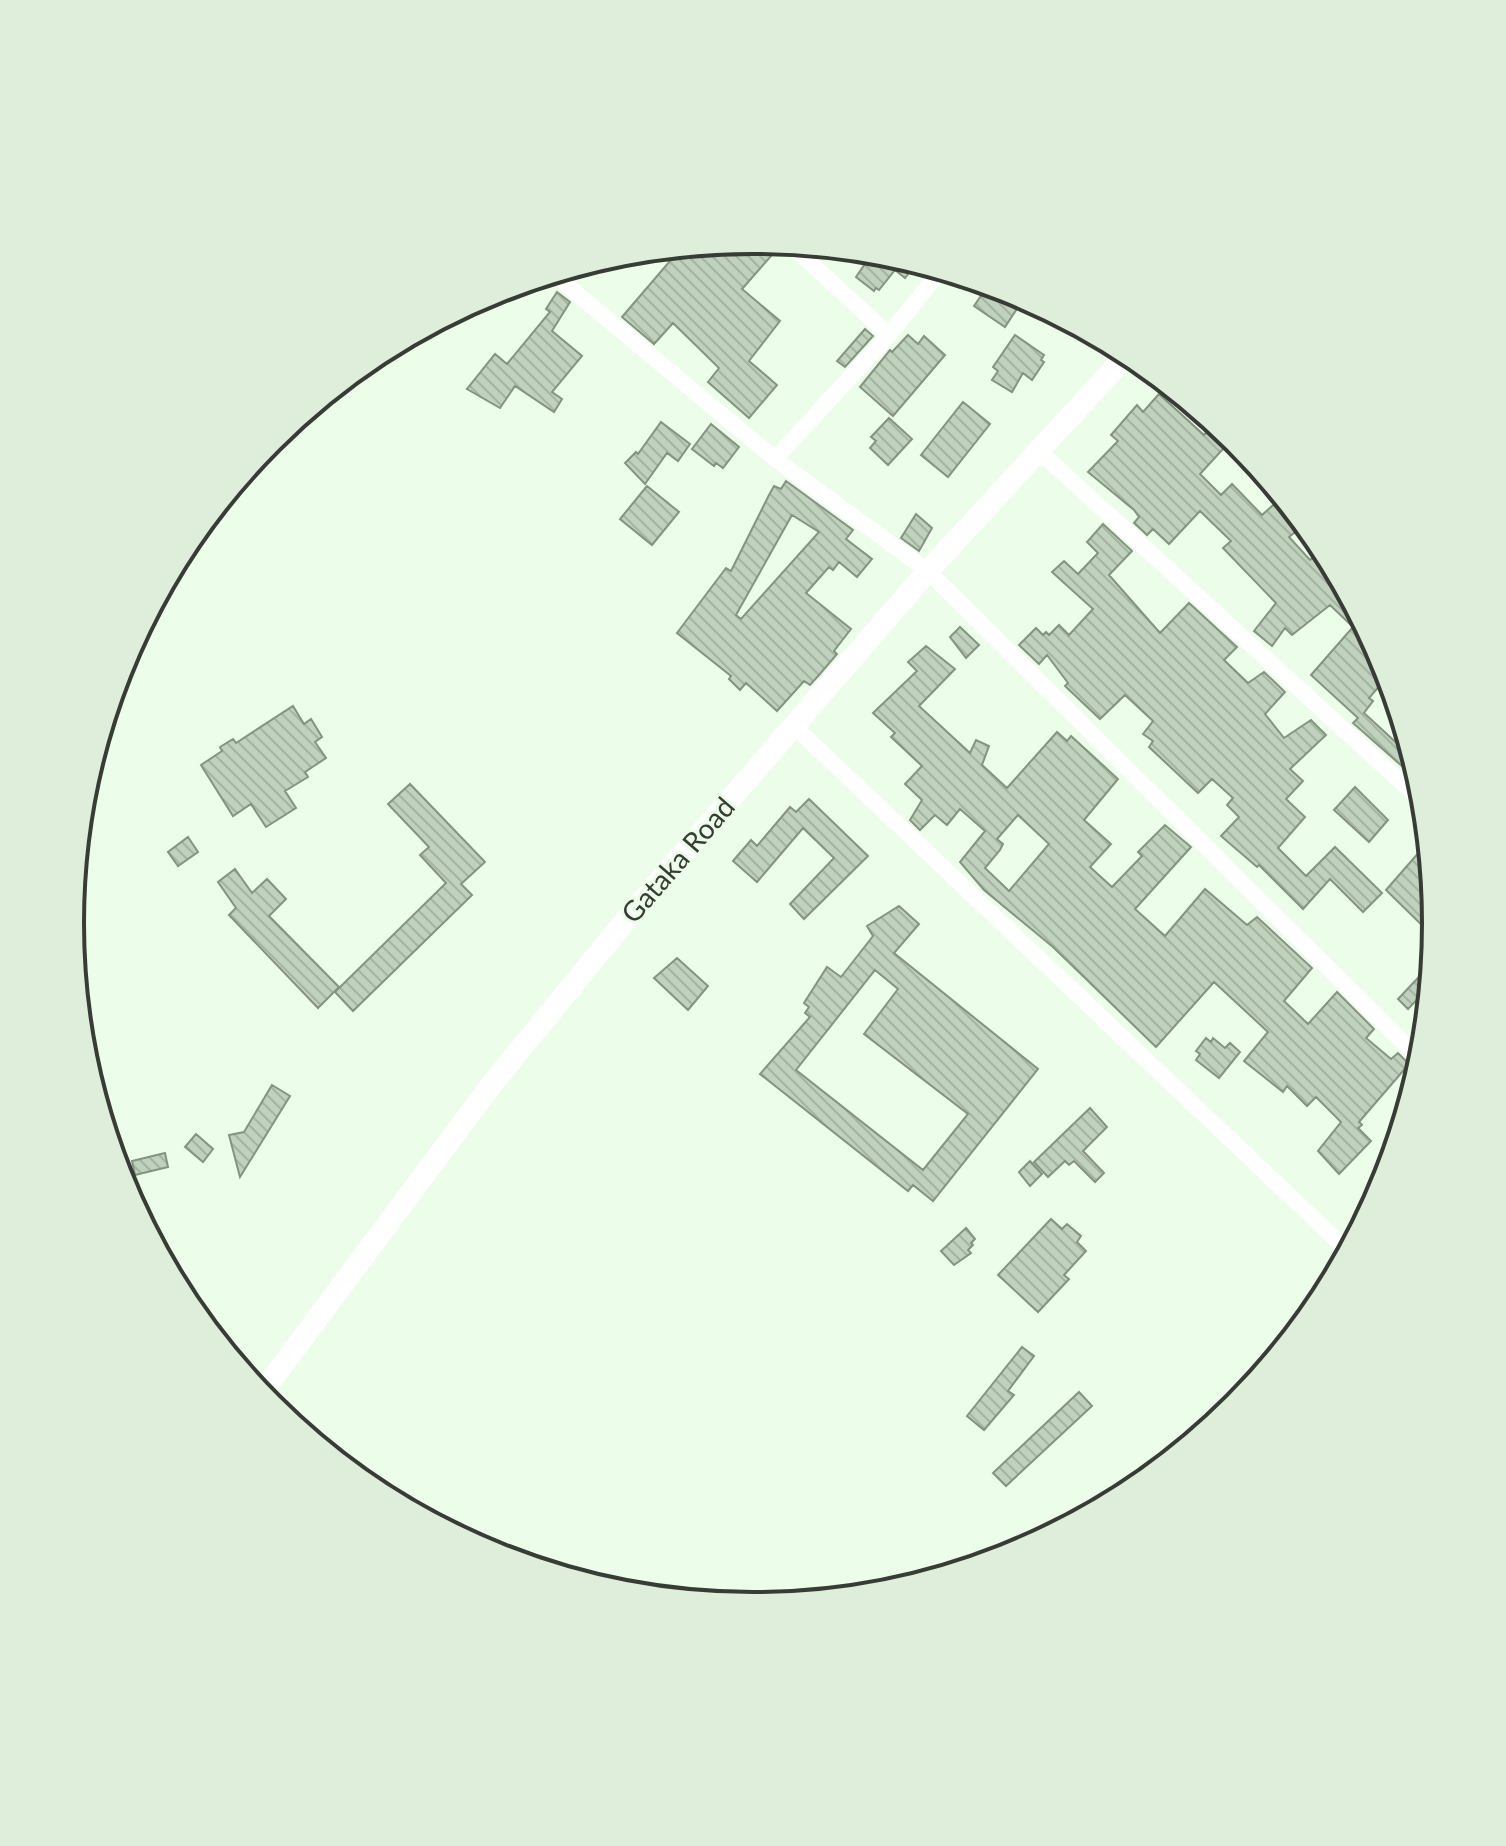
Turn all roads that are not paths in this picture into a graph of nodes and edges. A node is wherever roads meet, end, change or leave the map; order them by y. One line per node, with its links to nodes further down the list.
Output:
1 (803, 256): 4 (street)
2 (934, 279): 4 (street)
3 (564, 283): 7 (street)
4 (889, 335): 7 (street)
5 (1119, 363): 6 (street, Gataka Road)
6 (1039, 451): 8 (street, Gataka Road); 10 (street)
7 (775, 459): 8 (street)
8 (928, 571): 9 (street, Gataka Road); 11 (street)
9 (795, 727): 12 (street); 13 (street, Gataka Road)
10 (1408, 789)
11 (1410, 1049)
12 (1340, 1243)
13 (269, 1384)

